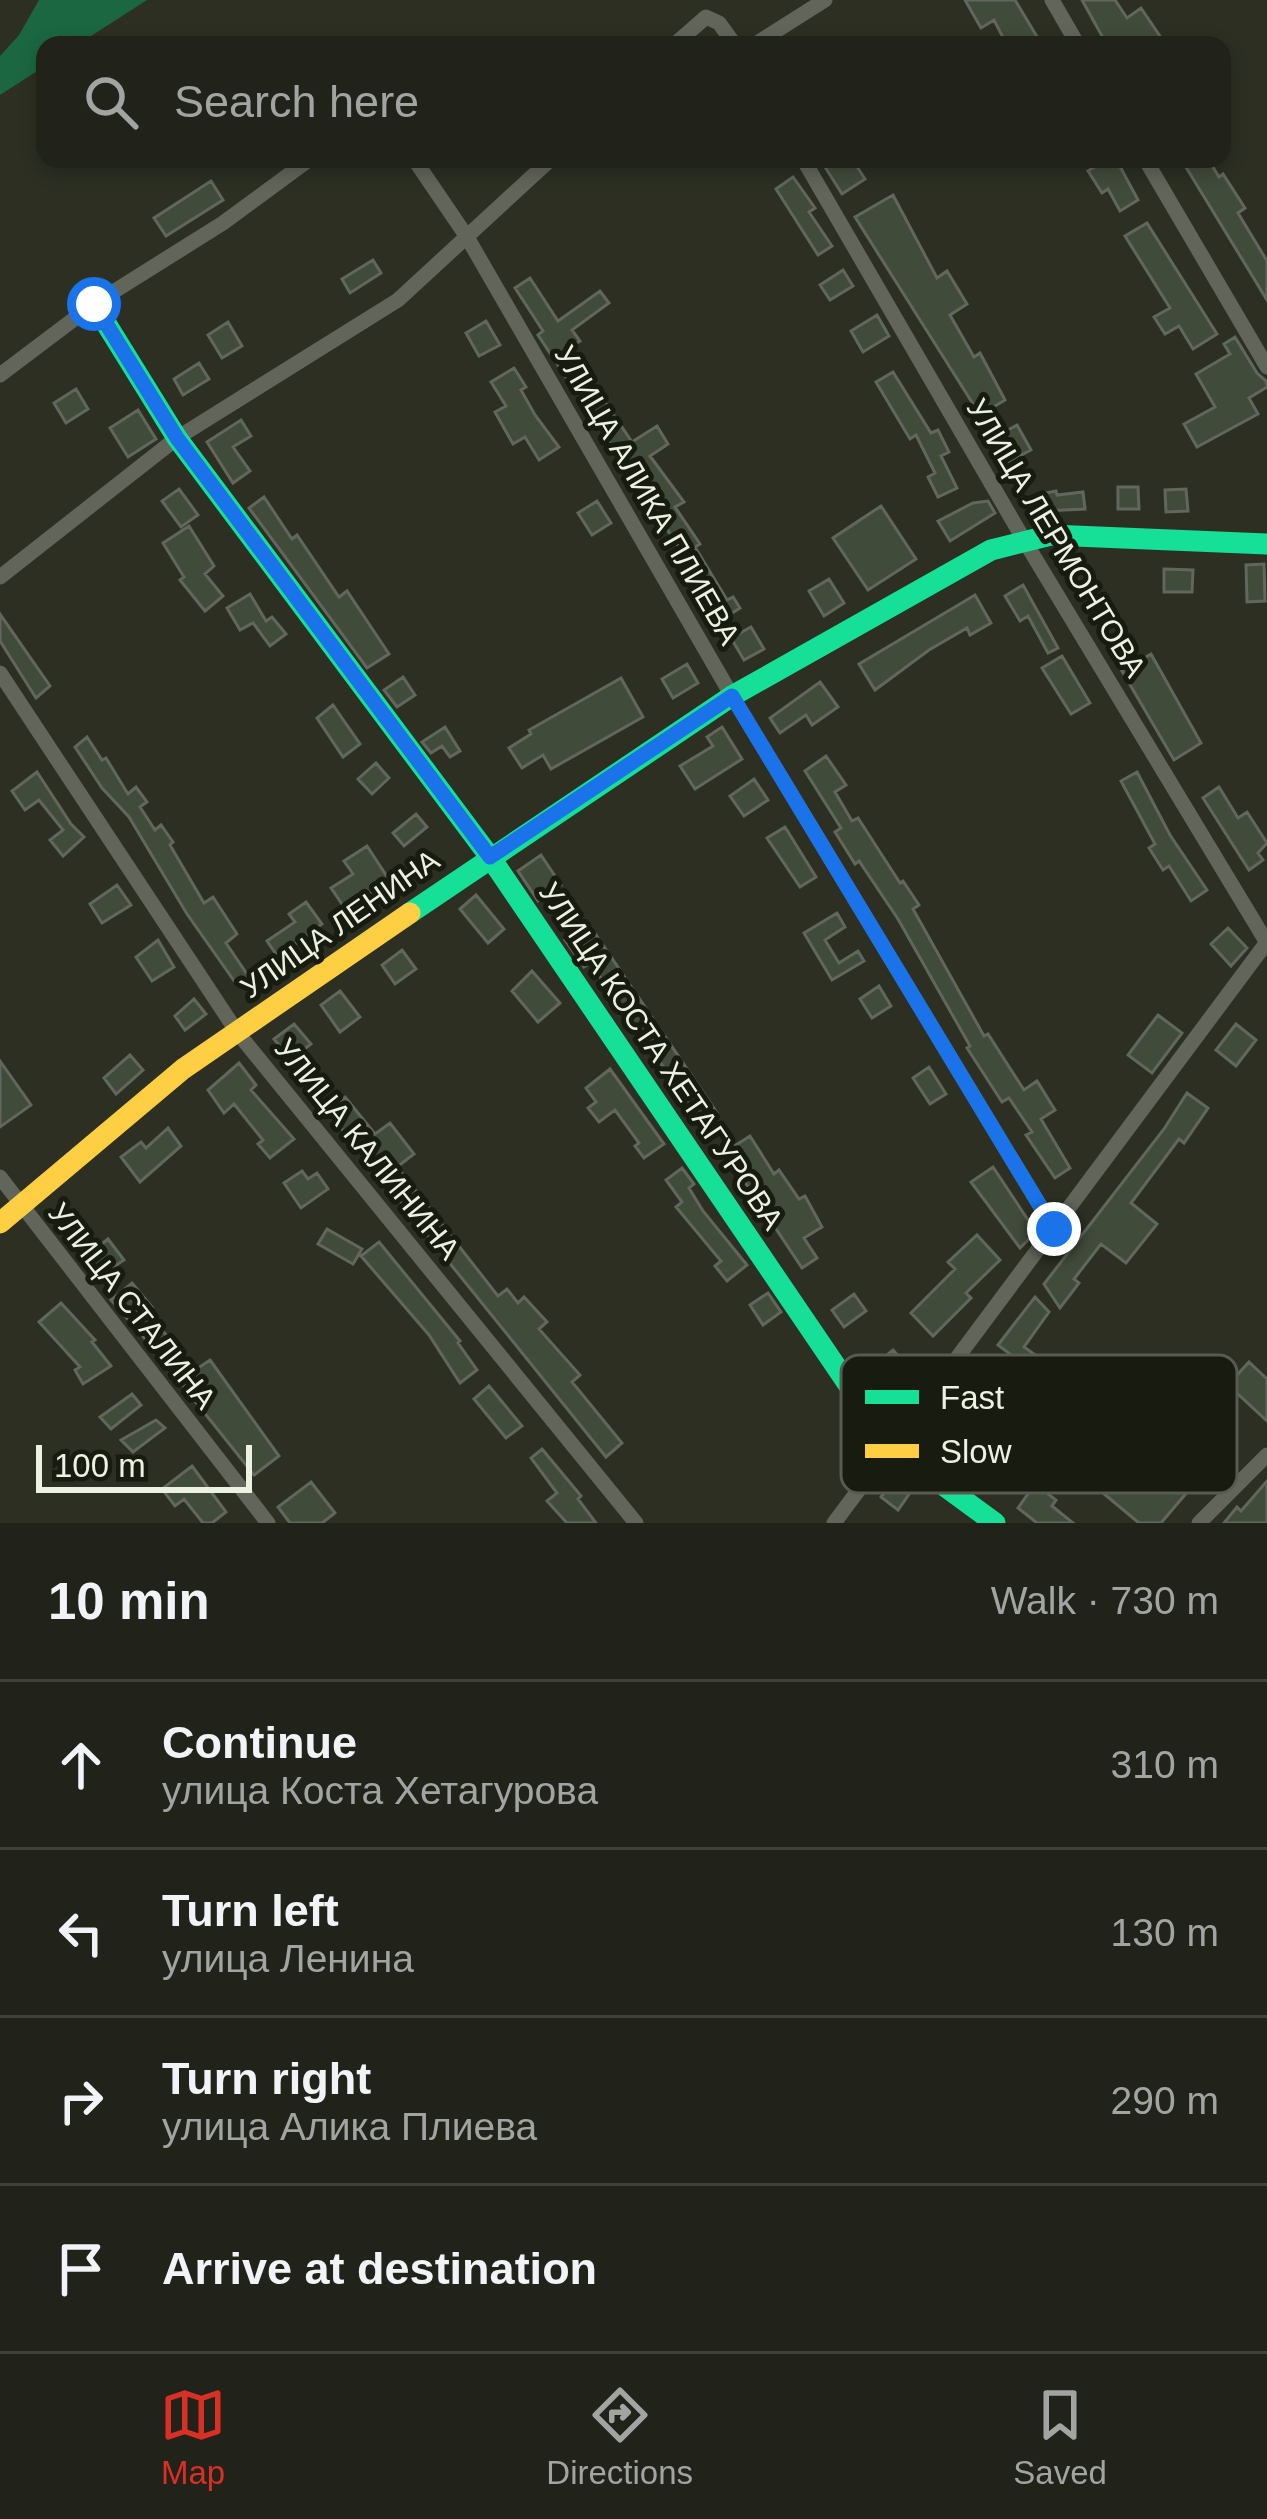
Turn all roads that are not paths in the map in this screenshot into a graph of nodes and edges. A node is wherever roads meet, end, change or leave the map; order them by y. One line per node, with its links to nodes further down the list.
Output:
1 (825, 0): 5 (street)
2 (1052, 0): 6 (street)
3 (684, 36): 4 (street)
4 (728, 36)
5 (768, 36)
6 (1073, 36)
7 (298, 168): 13 (street)
8 (420, 168): 12 (street, УЛИЦА АЛИКА ПЛИЕВА)
9 (541, 168): 12 (street)
10 (807, 168): 17 (street, УЛИЦА ЛЕРМОНТОВА)
11 (1150, 168): 14 (street)
12 (467, 237): 16 (street); 21 (street, УЛИЦА АЛИКА ПЛИЕВА)
13 (94, 304): 15 (street); 16 (street, УЛИЦА КОСТА ХЕТАГУРОВА)
14 (1267, 367)
15 (0, 375)
16 (177, 438): 19 (street); 22 (street, УЛИЦА КОСТА ХЕТАГУРОВА)
17 (1024, 539): 18 (street, УЛИЦА ЛЕНИНА); 21 (street, УЛИЦА ЛЕНИНА); 23 (street, УЛИЦА ЛЕРМОНТОВА)
18 (1267, 544)
19 (0, 577)
20 (0, 674): 24 (street, УЛИЦА КАЛИНИНА)
21 (732, 696): 22 (street, УЛИЦА ЛЕНИНА); 28 (street, УЛИЦА АЛИКА ПЛИЕВА)
22 (490, 857): 24 (street, УЛИЦА ЛЕНИНА); 30 (street, УЛИЦА КОСТА ХЕТАГУРОВА)
23 (1267, 943): 28 (street)
24 (237, 1032): 26 (street, УЛИЦА ЛЕНИНА); 37 (street, УЛИЦА КАЛИНИНА)
25 (0, 1177): 26 (street, УЛИЦА СТАЛИНА)
26 (20, 1205): 27 (street, УЛИЦА ЛЕНИНА); 36 (street, УЛИЦА СТАЛИНА)
27 (0, 1223)
28 (1054, 1229): 29 (street)
29 (959, 1355)
30 (841, 1374)
31 (1267, 1455): 32 (street)
32 (1237, 1485)
33 (856, 1493): 38 (street)
34 (954, 1493): 39 (street, УЛИЦА КОСТА ХЕТАГУРОВА)
35 (1229, 1493): 40 (street)
36 (268, 1523)
37 (636, 1523)
38 (834, 1523)
39 (995, 1523)
40 (1199, 1523)

